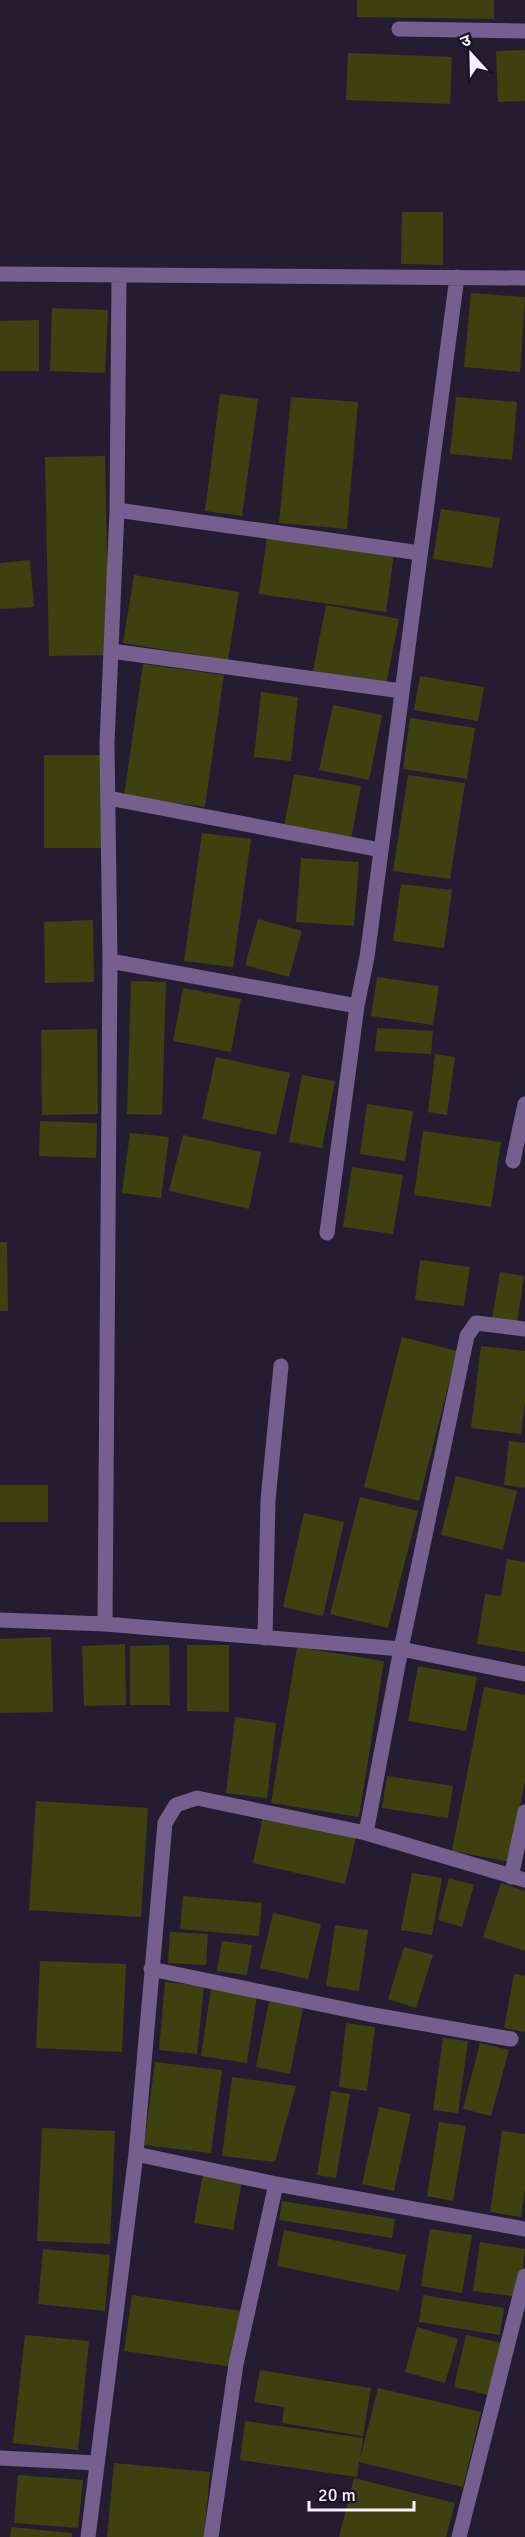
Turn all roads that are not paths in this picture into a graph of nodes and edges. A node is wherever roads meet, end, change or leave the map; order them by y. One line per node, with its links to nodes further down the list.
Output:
1 (399, 29): 2 (street)
2 (525, 31)
3 (0, 274): 4 (street)
4 (119, 277): 5 (street); 7 (street)
5 (456, 277): 6 (street); 8 (street)
6 (525, 278)
7 (117, 510): 8 (street); 9 (street)
8 (420, 554): 10 (street)
9 (111, 651): 10 (street); 11 (street)
10 (402, 691): 12 (street)
11 (108, 798): 12 (street); 13 (street)
12 (381, 850): 14 (street)
13 (110, 961): 14 (street); 21 (street)
14 (357, 1006): 17 (street)
15 (525, 1104): 16 (street)
16 (513, 1161)
17 (327, 1233)
18 (525, 1329): 23 (street)
19 (281, 1366): 22 (street)
20 (0, 1620): 21 (street)
21 (105, 1624): 22 (street)
22 (265, 1638): 23 (street)
23 (401, 1649): 24 (street); 26 (street)
24 (525, 1674)
25 (525, 1812): 27 (street)
26 (366, 1833): 27 (street); 28 (street)
27 (518, 1878)
28 (151, 1969): 29 (street); 30 (street)
29 (511, 2039)
30 (136, 2154): 31 (street); 35 (street)
31 (276, 2184): 32 (street); 37 (street)
32 (525, 2229)
33 (525, 2276): 38 (street)
34 (0, 2458): 35 (street)
35 (98, 2463): 36 (street)
36 (88, 2537)
37 (211, 2537)
38 (459, 2537)

